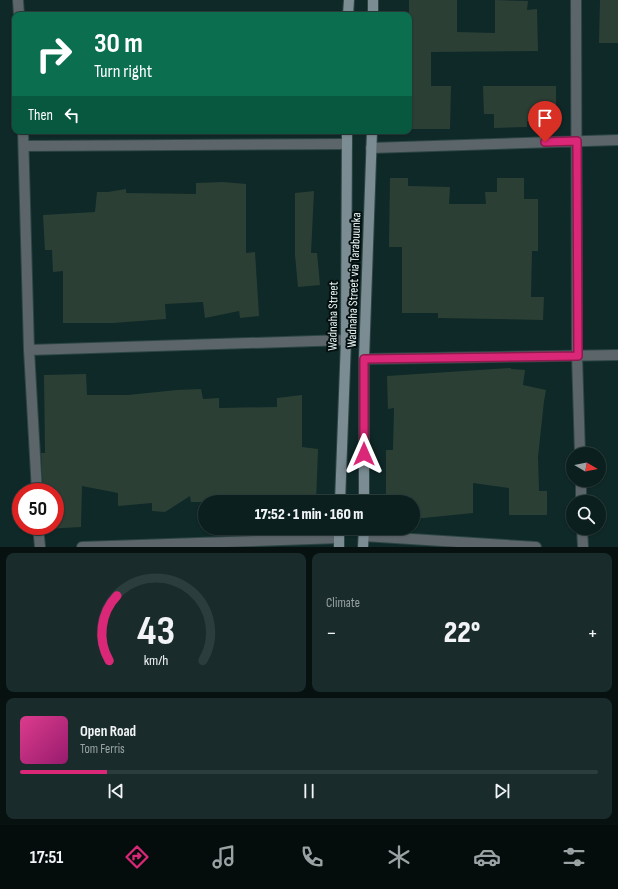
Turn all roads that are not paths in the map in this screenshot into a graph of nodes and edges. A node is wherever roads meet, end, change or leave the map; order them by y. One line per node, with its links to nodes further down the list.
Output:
1 (18, 0): 5 (street)
2 (349, 0): 6 (main road)
3 (373, 0): 7 (main road)
4 (576, 0): 12 (street)
5 (19, 12)
6 (348, 12)
7 (373, 12)
8 (23, 134): 14 (street)
9 (347, 134): 13 (main road, Wadnaha Street)
10 (372, 134): 15 (main road, Wadnaha Street via Tarabuunka)
11 (618, 140): 12 (street)
12 (577, 141): 15 (street); 19 (street)
13 (346, 144): 14 (street); 16 (main road, Wadnaha Street)
14 (24, 146): 17 (street)
15 (371, 148): 20 (main road, Wadnaha Street via Tarabuunka)
16 (346, 340): 17 (street); 23 (main road, Wadnaha Street)
17 (29, 350): 22 (street)
18 (618, 355): 19 (street)
19 (578, 356): 20 (street); 21 (street)
20 (364, 359): 24 (main road, Wadnaha Street via Tarabuunka)
21 (580, 447)
22 (36, 483)
23 (340, 495)
24 (364, 495)
25 (39, 535): 30 (street)
26 (364, 535): 32 (main road)
27 (398, 535): 33 (street)
28 (582, 535): 34 (street)
29 (339, 538): 31 (street)
30 (40, 547)
31 (82, 547)
32 (364, 547)
33 (536, 547)
34 (583, 547)

